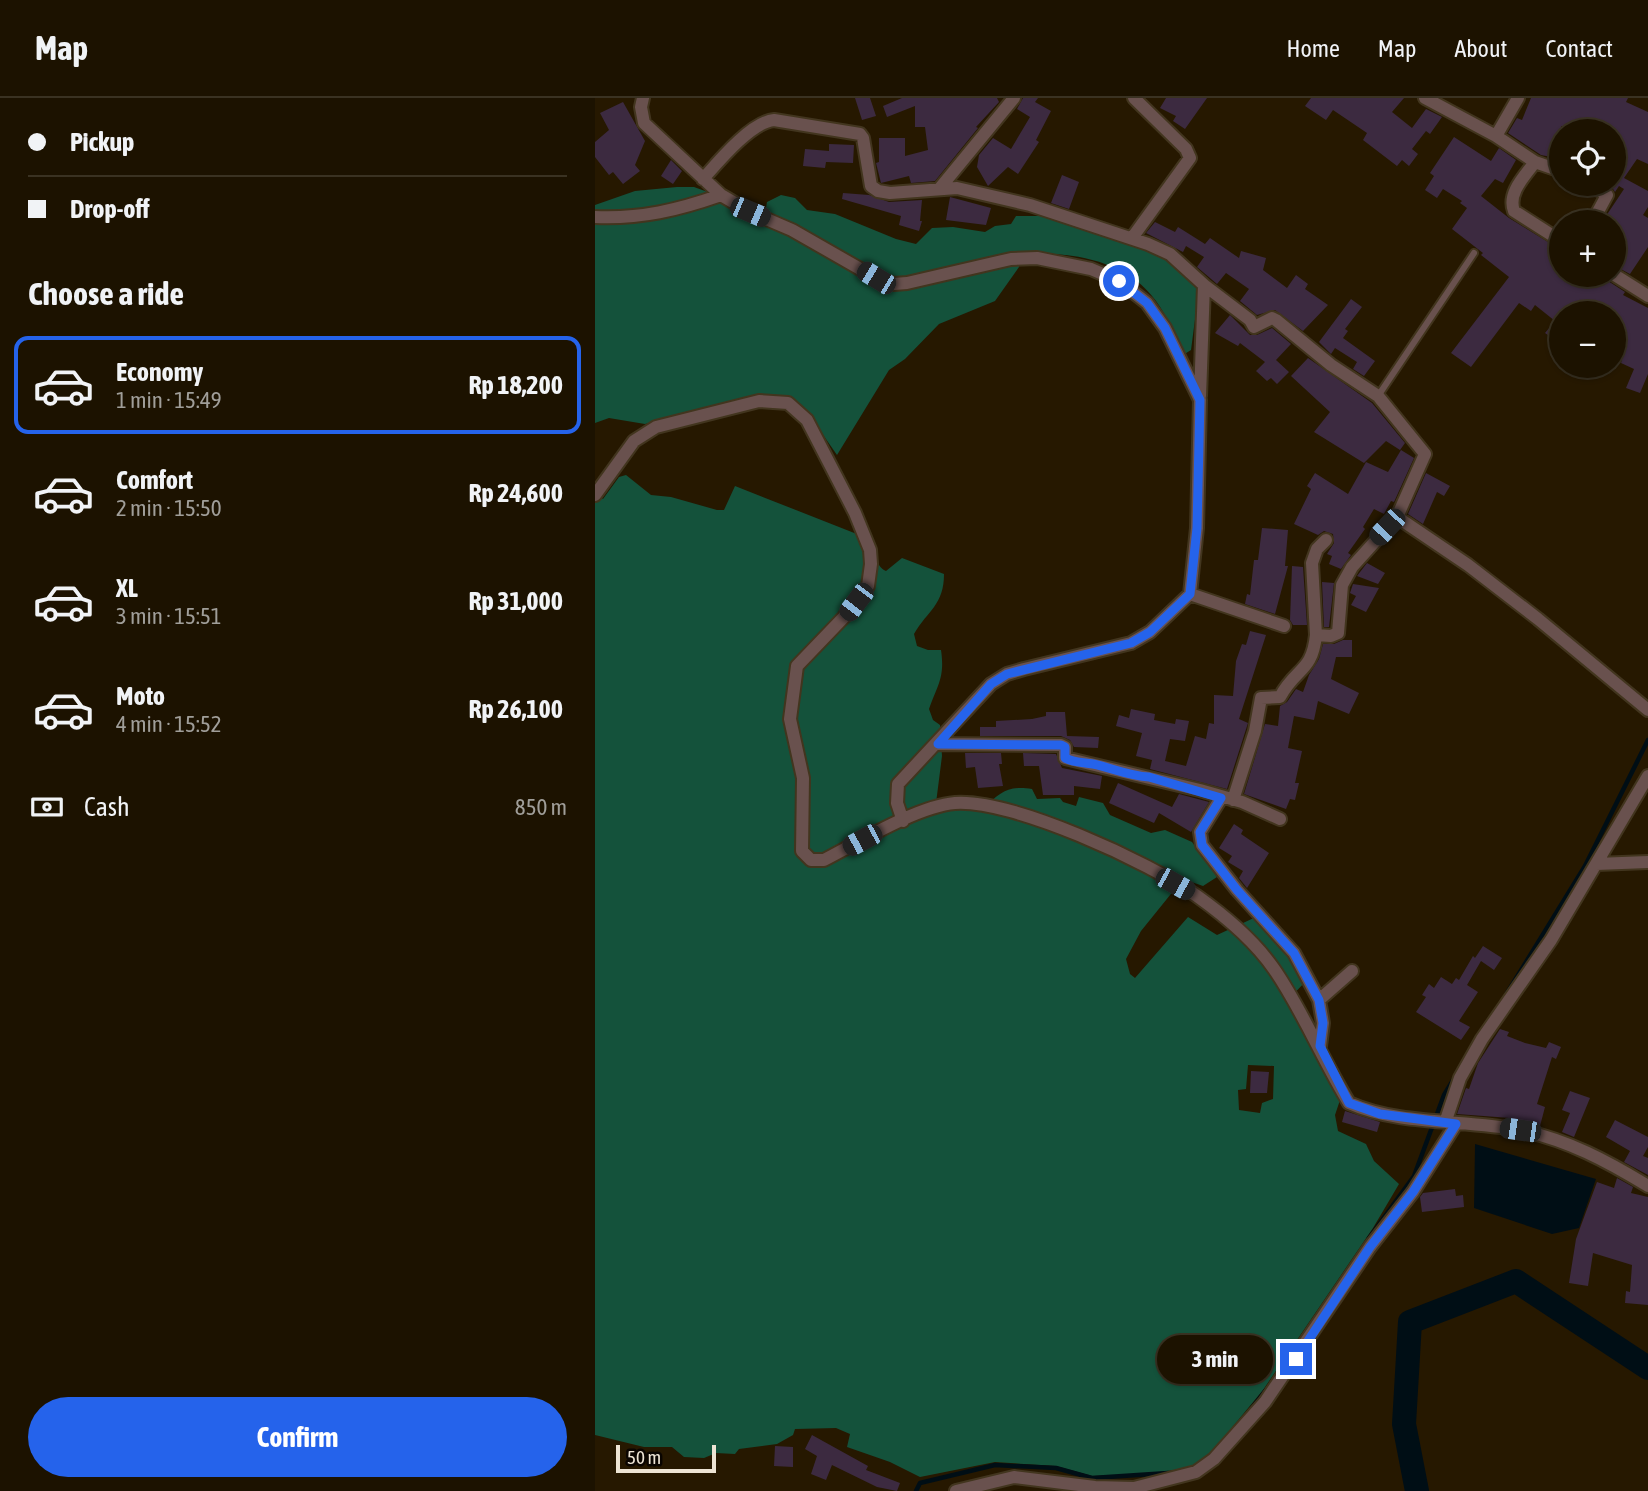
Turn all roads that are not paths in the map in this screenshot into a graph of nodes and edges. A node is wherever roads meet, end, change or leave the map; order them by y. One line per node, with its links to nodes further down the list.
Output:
1 (643, 98): 9 (street)
2 (1014, 98): 10 (street)
3 (1134, 98): 14 (street)
4 (1425, 98): 6 (street)
5 (1518, 98): 6 (street)
6 (1496, 136): 7 (street)
7 (1535, 162): 8 (street); 13 (street)
8 (1549, 167)
9 (703, 179): 10 (street); 11 (street)
10 (940, 188): 14 (street)
11 (721, 195): 12 (street); 20 (street)
12 (595, 217)
13 (1549, 233)
14 (1132, 238): 17 (street)
15 (1474, 253): 19 (lane)
16 (1626, 282): 18 (street)
17 (1204, 285): 19 (street); 20 (street)
18 (1648, 296)
19 (1378, 396): 22 (street)
20 (1200, 400): 24 (street)
21 (595, 495): 32 (street)
22 (1397, 517): 26 (street); 27 (street)
23 (1326, 540): 26 (street)
24 (1190, 594): 25 (street); 28 (street)
25 (1284, 626)
26 (1316, 635): 30 (street)
27 (1648, 710)
28 (938, 744): 30 (street); 32 (street)
29 (1648, 776): 34 (street)
30 (1227, 799): 31 (street); 36 (street)
31 (1280, 819)
32 (903, 821): 37 (street)
33 (1648, 862): 34 (street)
34 (1596, 864): 38 (street)
35 (1352, 971): 36 (street)
36 (1319, 1000): 37 (street)
37 (1320, 1046): 38 (street)
38 (1449, 1121): 39 (street); 40 (street)
39 (1648, 1186)
40 (956, 1491)

